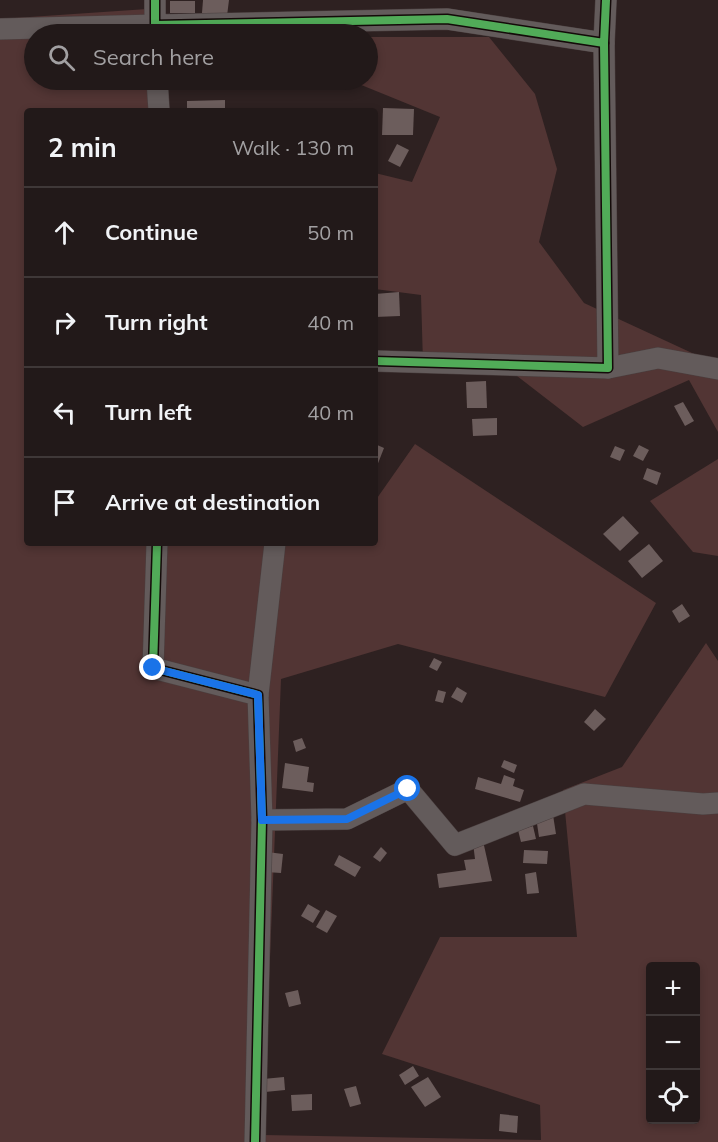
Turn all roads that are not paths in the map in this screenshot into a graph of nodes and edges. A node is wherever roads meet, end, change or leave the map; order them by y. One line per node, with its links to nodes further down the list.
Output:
1 (155, 0): 3 (street)
2 (606, 0): 7 (street)
3 (155, 24)
4 (314, 24): 7 (street)
5 (0, 29): 6 (street)
6 (24, 29)
7 (604, 43): 11 (street)
8 (158, 90): 9 (street)
9 (159, 108)
10 (378, 361): 11 (street)
11 (608, 368): 12 (street)
12 (718, 369)
13 (157, 546): 15 (street)
14 (275, 546): 15 (street)
15 (258, 695): 17 (street)
16 (718, 803): 17 (street)
17 (262, 820): 18 (street)
18 (255, 1142)

